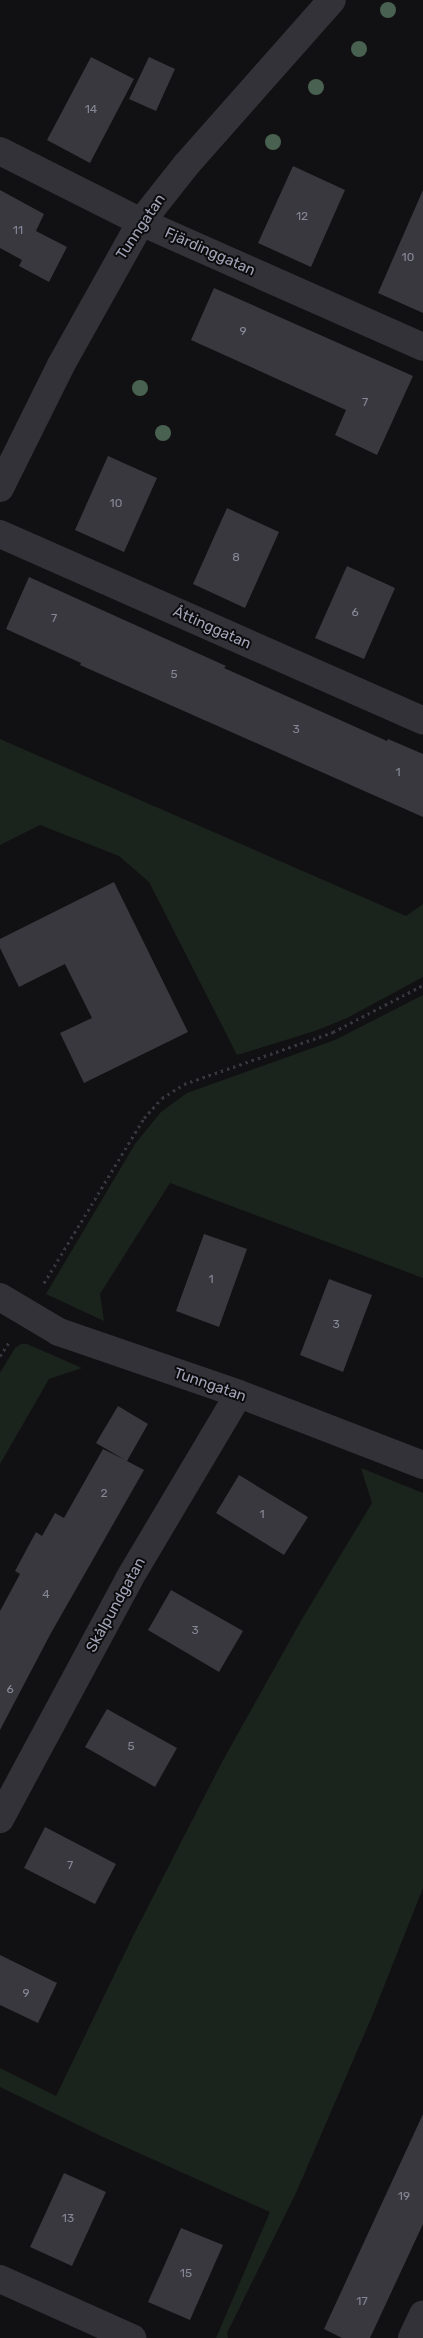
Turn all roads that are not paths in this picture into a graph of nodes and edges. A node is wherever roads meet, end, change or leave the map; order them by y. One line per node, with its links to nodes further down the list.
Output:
1 (332, 0): 3 (street, Tunngatan)
2 (0, 151): 3 (street, Fjärdinggatan)
3 (142, 222): 4 (street, Fjärdinggatan); 5 (street, Tunngatan)
4 (423, 347)
5 (0, 488)
6 (0, 534): 7 (street, Åttinggatan)
7 (423, 721)
8 (0, 1297): 9 (street, Tunngatan)
9 (239, 1394): 10 (street, Tunngatan); 11 (street, Skålpundgatan)
10 (423, 1465)
11 (0, 1820)
12 (0, 2279): 14 (street)
13 (423, 2314): 15 (street)
14 (132, 2338)
15 (412, 2338)

